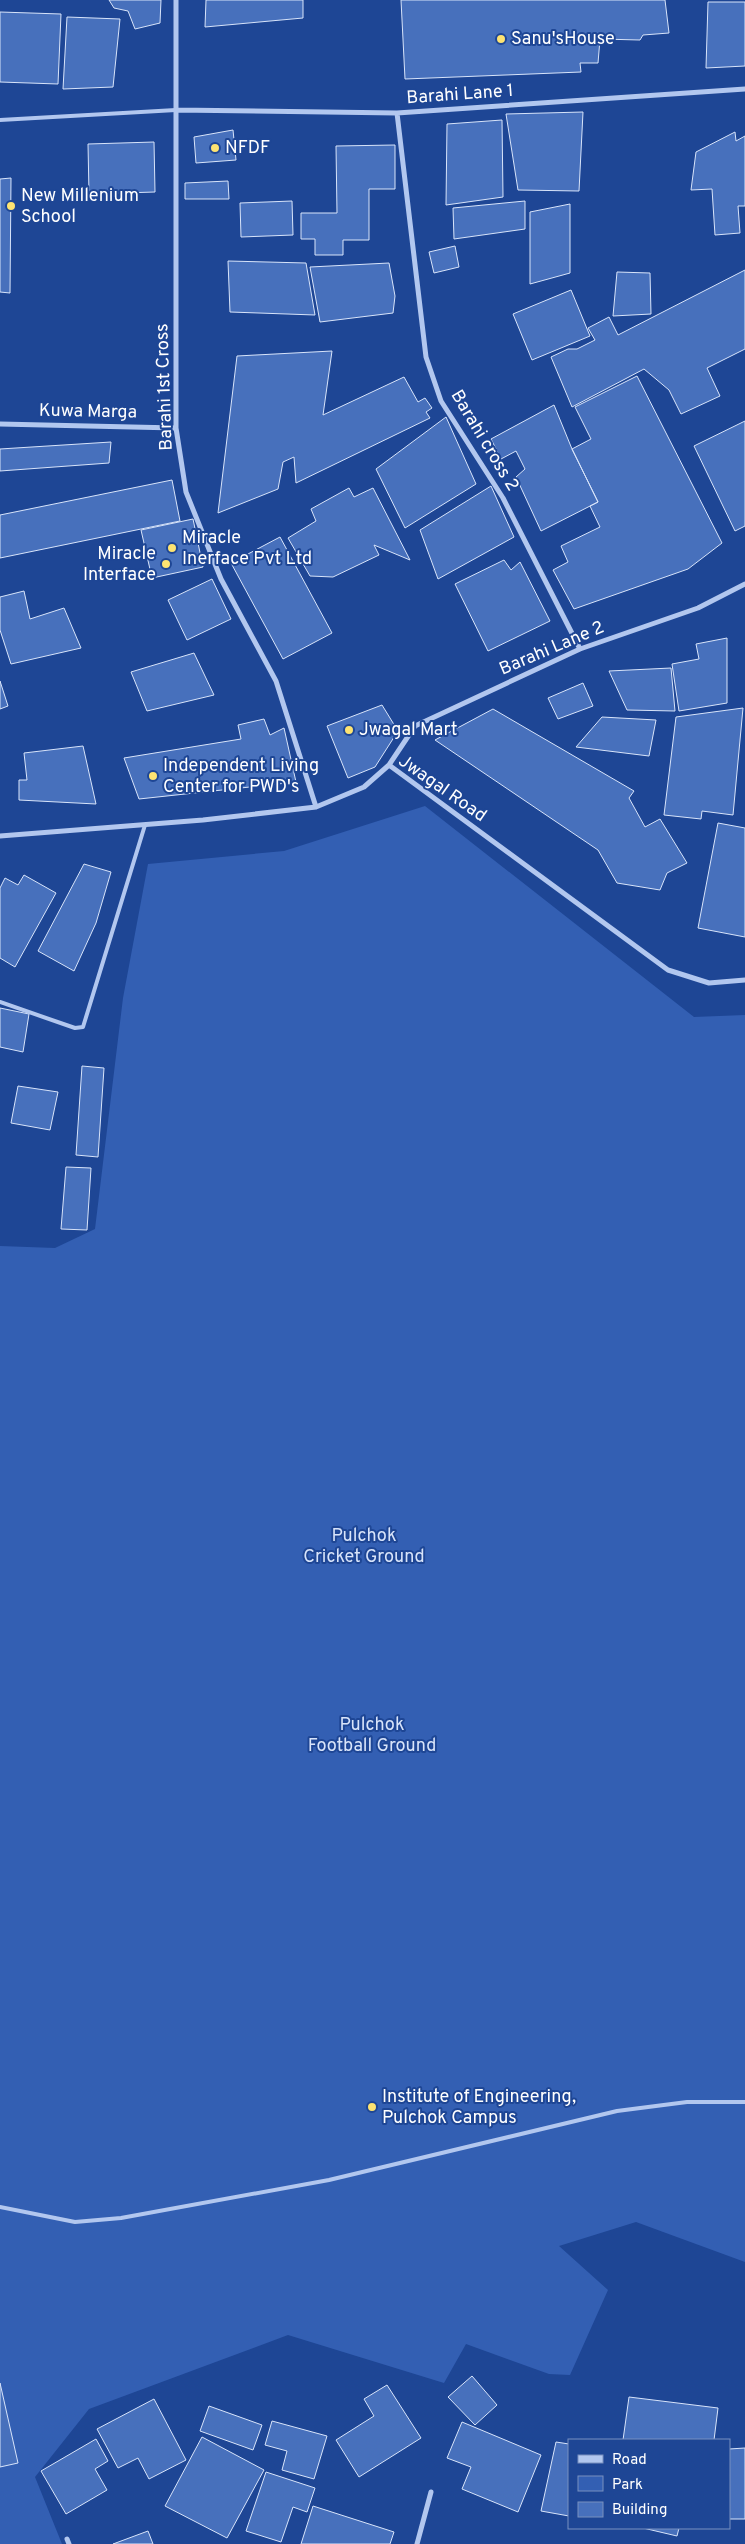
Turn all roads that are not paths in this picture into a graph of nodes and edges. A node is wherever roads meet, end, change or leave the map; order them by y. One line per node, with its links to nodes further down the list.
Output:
1 (176, 0): 3 (street, Barahi 1st Cross)
2 (745, 89): 4 (street, Barahi Lane 1)
3 (176, 110): 4 (street, Barahi Lane 1); 5 (lane); 7 (street, Barahi 1st Cross)
4 (397, 113): 9 (street, Barahi cross 2)
5 (0, 120)
6 (0, 424): 7 (street, Kuwa Marga)
7 (176, 428): 11 (street, Barahi 1st Cross)
8 (745, 584): 9 (street, Barahi Lane 2)
9 (580, 649): 10 (street, Barahi Lane 2)
10 (389, 765): 11 (street, Jwagal Road); 14 (street, Jwagal Road)
11 (316, 807): 12 (street, Jwagal Road)
12 (145, 825): 13 (street, Jwagal Road); 15 (lane)
13 (0, 836)
14 (745, 980)
15 (0, 1002)
16 (745, 2102): 17 (lane)
17 (0, 2207)
18 (431, 2492): 19 (street)
19 (417, 2544)

